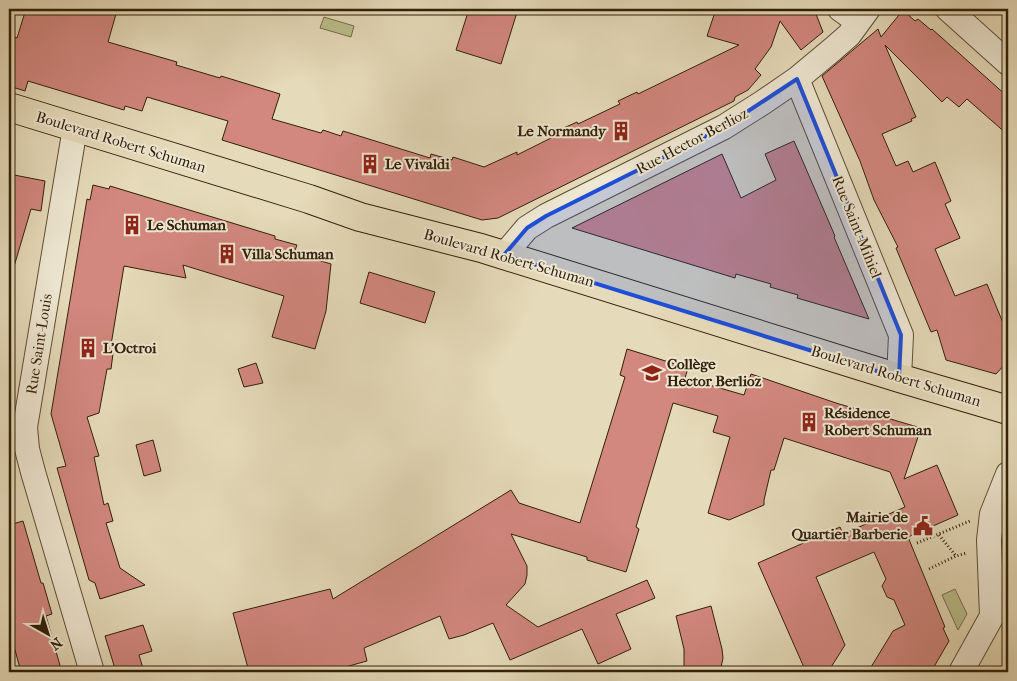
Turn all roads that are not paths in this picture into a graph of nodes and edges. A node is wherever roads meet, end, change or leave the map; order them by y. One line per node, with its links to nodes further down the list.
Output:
1 (948, 9): 3 (street)
2 (855, 13): 4 (street, Rue Hector Berlioz)
3 (1008, 63)
4 (797, 79): 7 (street, Rue Hector Berlioz); 8 (street, Rue Saint-Mihiel)
5 (9, 107): 6 (main road, Boulevard Robert Schuman)
6 (75, 128): 7 (main road, Boulevard Robert Schuman); 13 (street, Rue Saint-Louis)
7 (504, 255): 8 (main road, Boulevard Robert Schuman)
8 (899, 378): 9 (main road, Boulevard Robert Schuman)
9 (1008, 410)
10 (1008, 480): 12 (street)
11 (1008, 590): 12 (street)
12 (992, 616): 14 (street)
13 (92, 672)
14 (961, 672)

